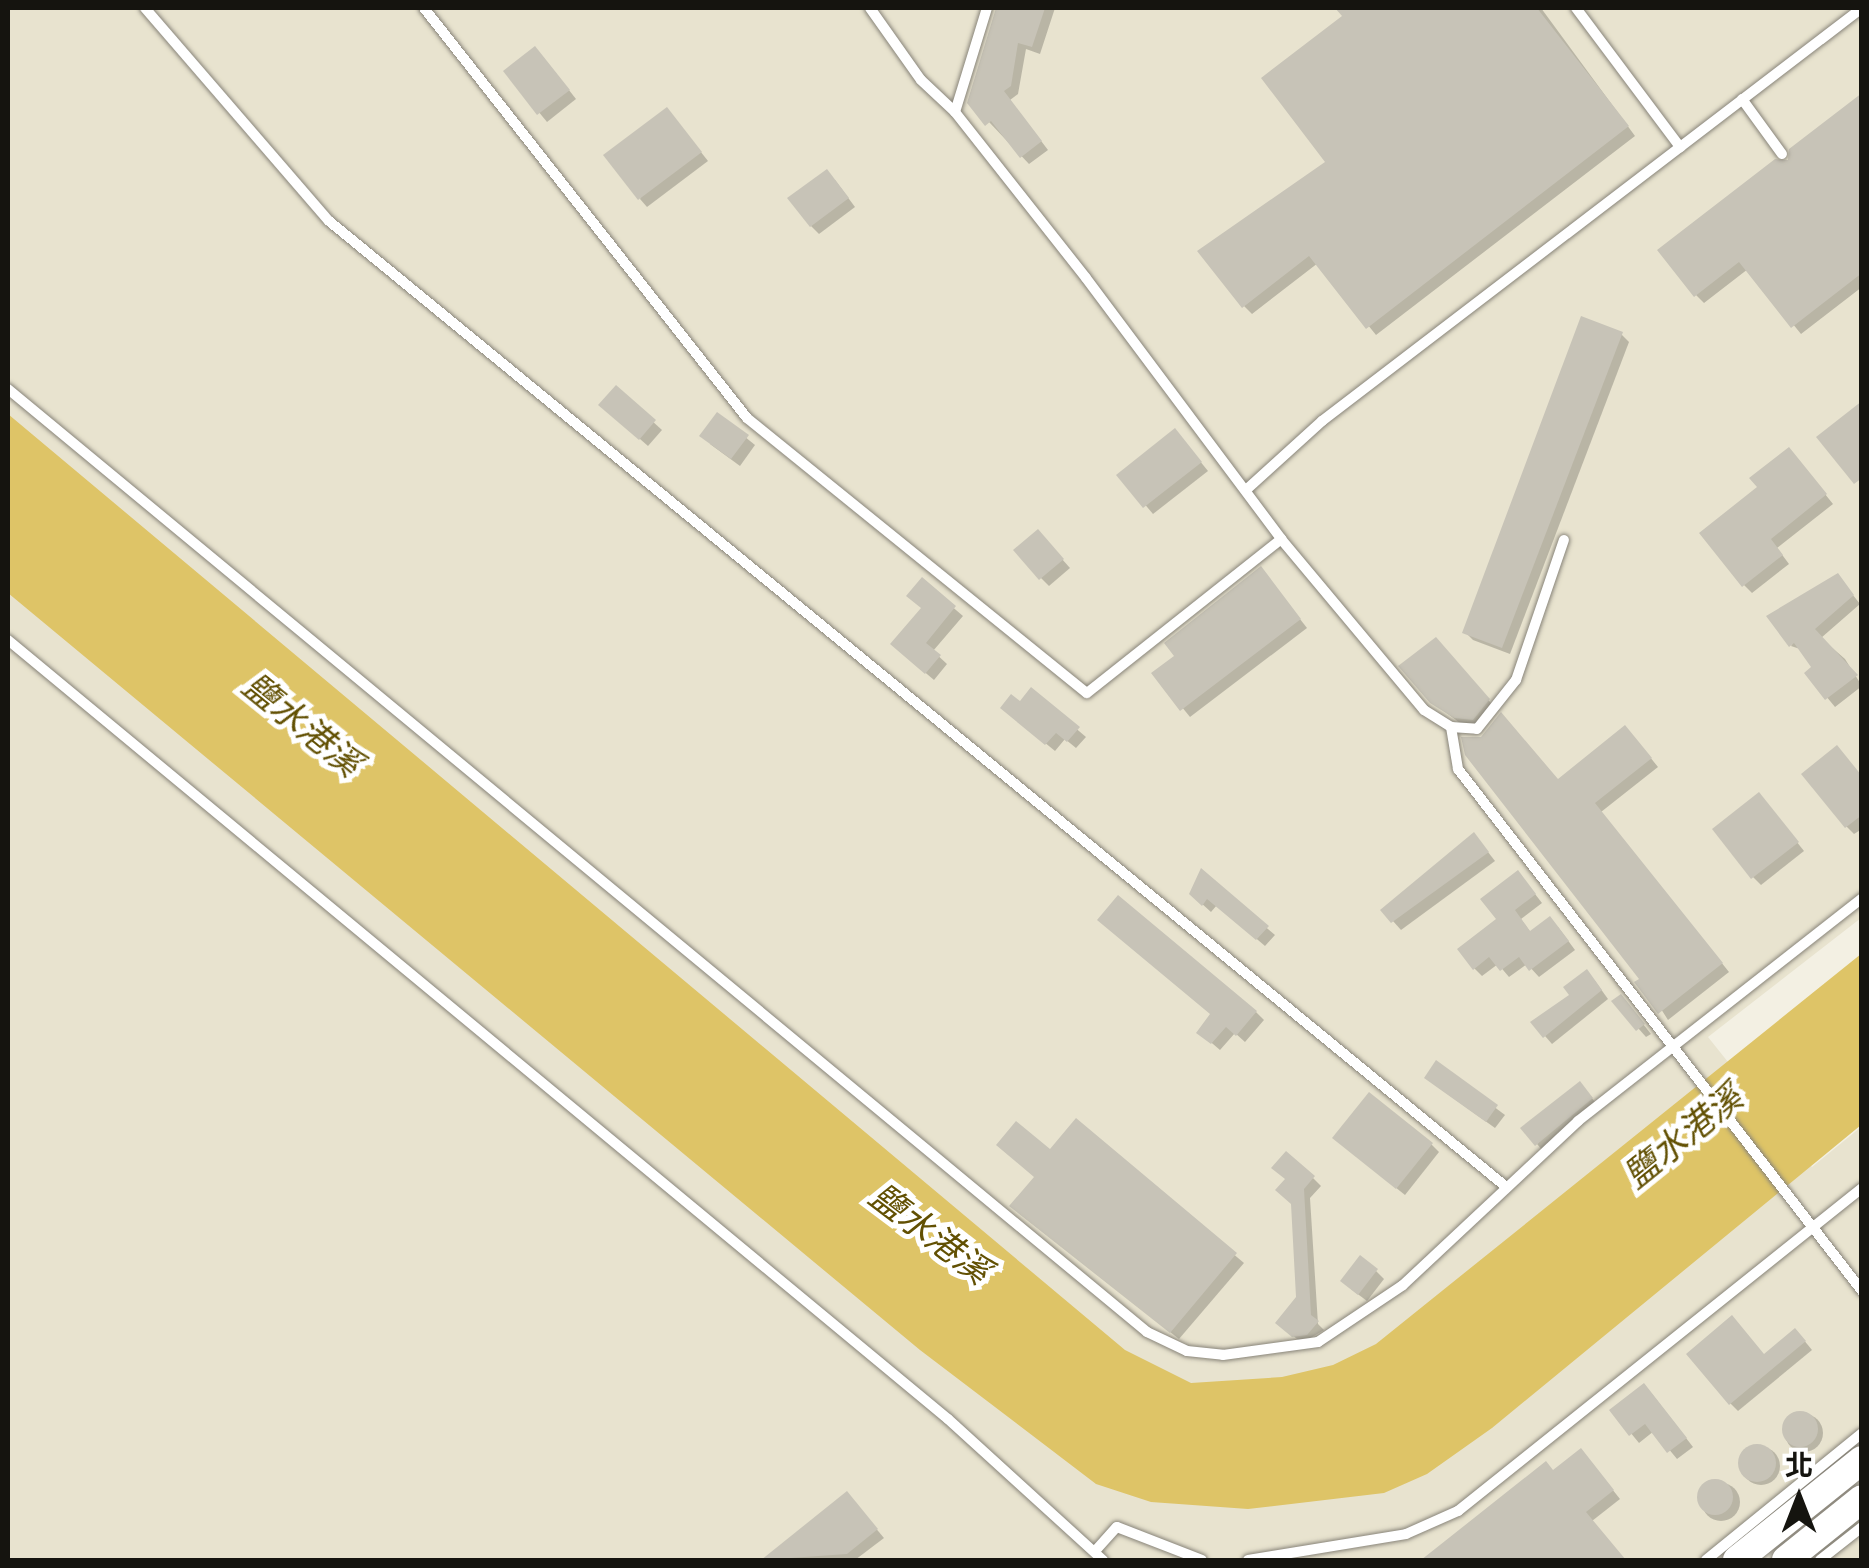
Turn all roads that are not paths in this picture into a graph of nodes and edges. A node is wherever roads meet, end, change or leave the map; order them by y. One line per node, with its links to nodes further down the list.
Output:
1 (144, 8): 19 (lane)
2 (424, 8): 13 (lane)
3 (870, 8): 8 (lane)
4 (988, 8): 8 (lane)
5 (1576, 8): 9 (lane)
6 (1862, 8): 7 (lane)
7 (1742, 99): 9 (lane); 10 (lane)
8 (955, 112): 12 (lane)
9 (1680, 147): 12 (lane)
10 (1782, 154)
11 (8, 389): 19 (lane)
12 (1246, 490): 13 (lane)
13 (1281, 539): 16 (lane)
14 (1564, 540): 16 (lane)
15 (8, 640): 27 (lane)
16 (1451, 728): 18 (lane)
17 (1862, 898): 18 (lane)
18 (1670, 1048): 19 (lane); 21 (lane)
19 (1504, 1185)
20 (1862, 1188): 21 (lane)
21 (1810, 1225): 22 (lane); 30 (lane)
22 (1862, 1292)
23 (1862, 1433): 31 (lane)
24 (1862, 1460): 32 (street)
25 (1862, 1498): 33 (street)
26 (1862, 1527): 34 (lane)
27 (1096, 1550): 28 (lane); 29 (lane)
28 (1103, 1560)
29 (1202, 1560)
30 (1248, 1560)
31 (1706, 1560)
32 (1737, 1560)
33 (1786, 1560)
34 (1820, 1560)

